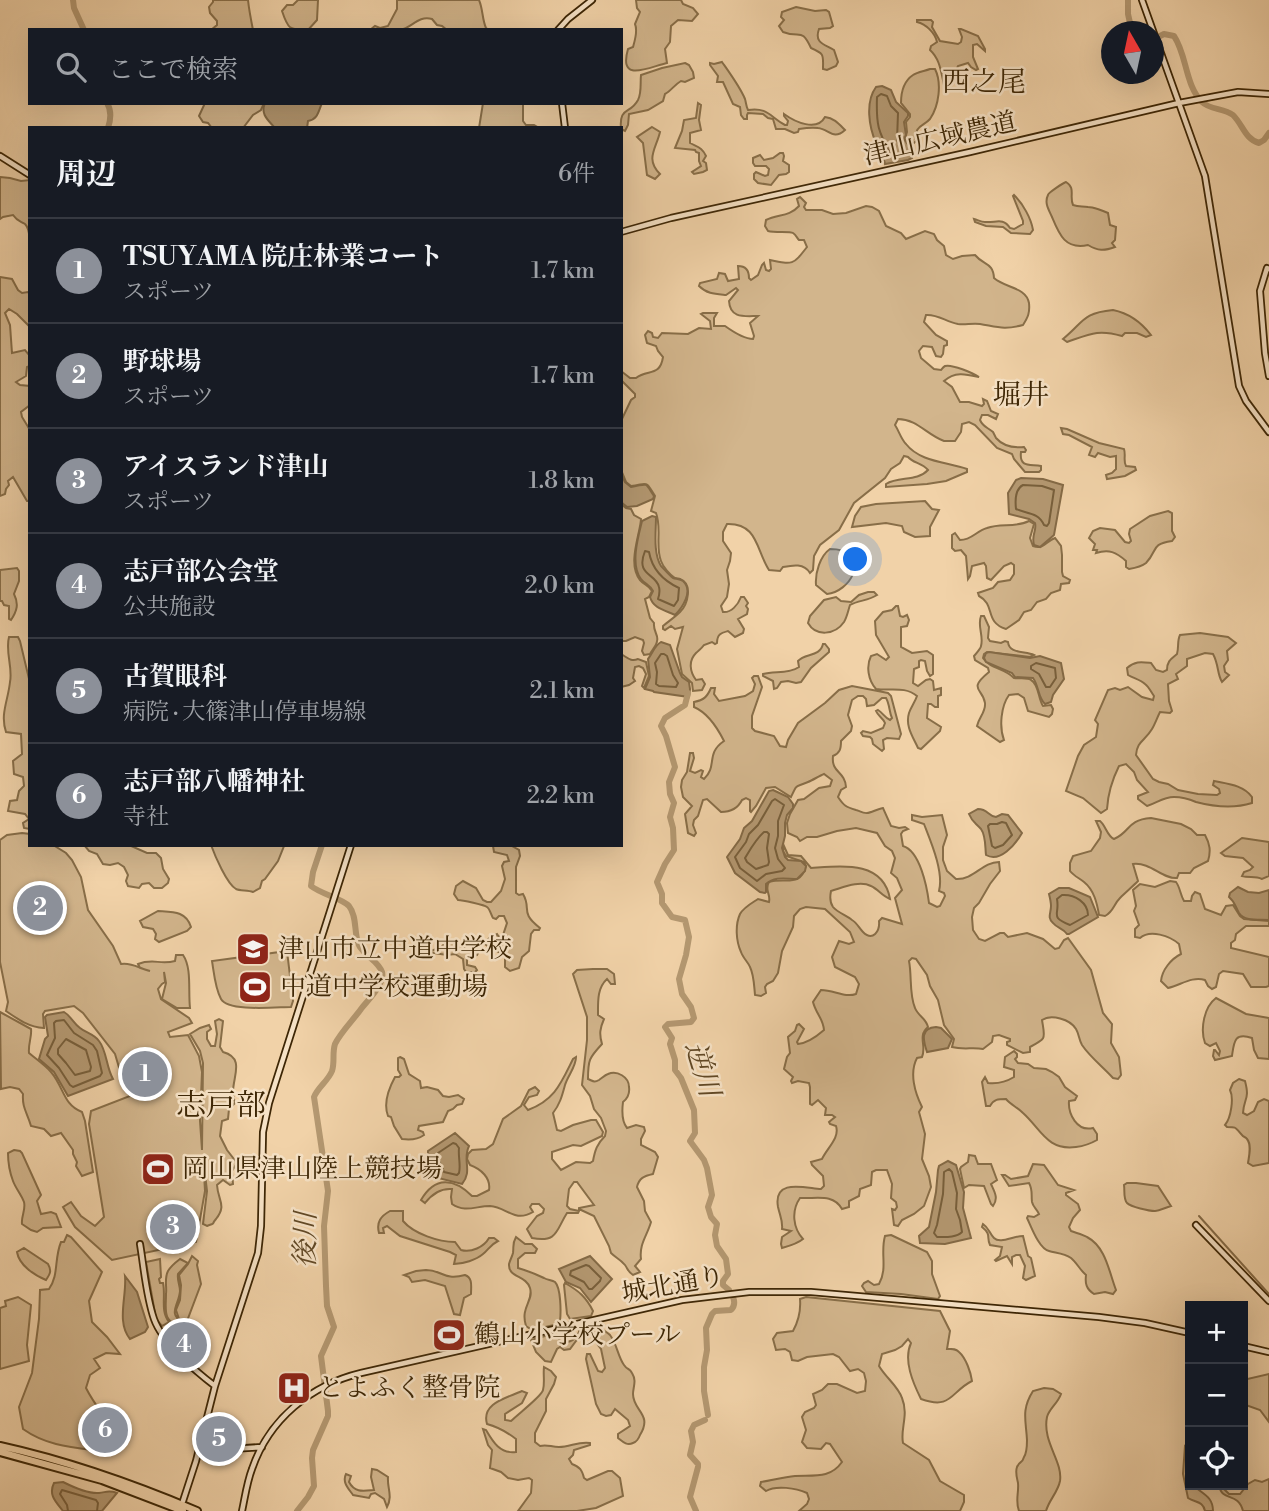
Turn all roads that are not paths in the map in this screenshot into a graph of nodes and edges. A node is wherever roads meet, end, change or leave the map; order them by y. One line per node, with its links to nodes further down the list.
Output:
1 (592, 0): 4 (street)
2 (1142, 0): 3 (street)
3 (1150, 21)
4 (560, 28)
5 (1164, 61): 7 (street)
6 (1269, 94): 7 (street, 津山広域農道)
7 (1179, 103): 12 (street, 津山広域農道); 15 (street)
8 (562, 105): 9 (street)
9 (565, 126)
10 (0, 156): 11 (street)
11 (28, 174)
12 (623, 231)
13 (1269, 269): 14 (street)
14 (1269, 376)
15 (1269, 432)
16 (350, 847): 23 (street)
17 (1196, 1225): 19 (street)
18 (140, 1244): 23 (street)
19 (1269, 1301)
20 (1185, 1332): 25 (street, 城北通り)
21 (1248, 1347): 22 (street)
22 (1269, 1352)
23 (215, 1386): 27 (street)
24 (0, 1446): 30 (highway)
25 (262, 1447): 27 (street); 31 (street, 城北通り)
26 (0, 1451): 29 (highway)
27 (198, 1451): 28 (street)
28 (183, 1501)
29 (183, 1511)
30 (197, 1511)
31 (242, 1511)

